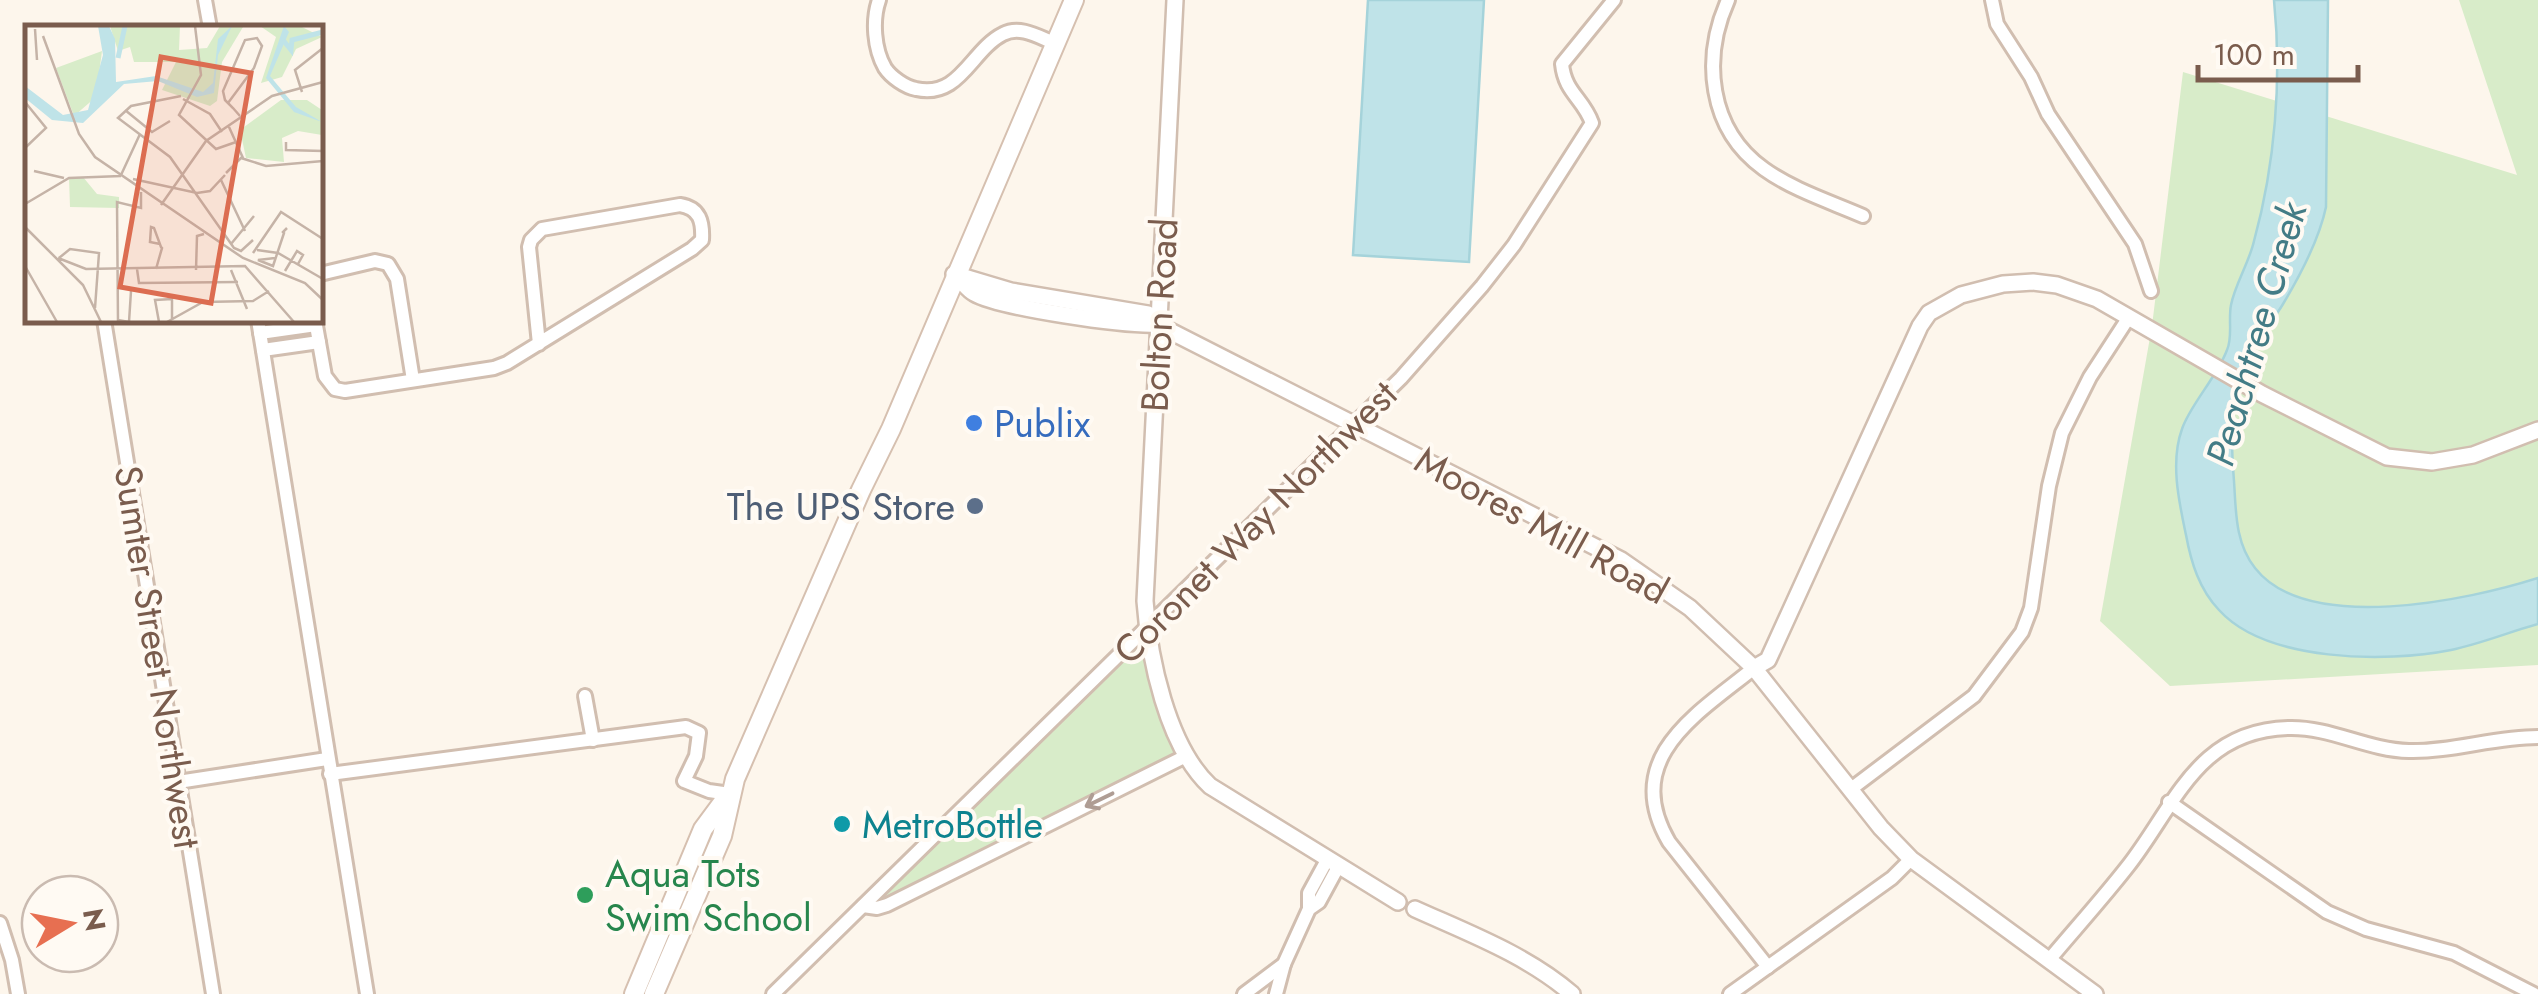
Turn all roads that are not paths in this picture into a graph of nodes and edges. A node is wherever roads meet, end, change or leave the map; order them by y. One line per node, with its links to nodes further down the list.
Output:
1 (205, 0): 8 (street)
2 (879, 0): 9 (street)
3 (1074, 0): 9 (main road)
4 (1175, 0): 17 (street, Bolton Road)
5 (1614, 0): 23 (street, Coronet Way Northwest)
6 (1728, 0): 10 (street)
7 (1992, 0): 13 (street)
8 (209, 25)
9 (1054, 43): 12 (main road)
10 (1863, 216)
11 (322, 274): 22 (street)
12 (954, 274): 17 (street, Moores Mill Road); 35 (main road)
13 (2151, 290)
14 (2130, 317): 24 (street); 26 (street); 34 (street)
15 (104, 322): 33 (street, Sumter Street Northwest)
16 (315, 322): 18 (street); 19 (street)
17 (1158, 324): 23 (street, Moores Mill Road); 25 (street, Bolton Road)
18 (259, 327): 21 (street)
19 (319, 342): 21 (street); 22 (street)
20 (538, 344): 20 (street); 22 (street)
21 (263, 350): 31 (street)
22 (413, 380)
23 (1356, 424): 25 (street, Coronet Way Northwest); 26 (street, Moores Mill Road)
24 (2538, 430)
25 (1147, 630): 30 (street, Bolton Road); 40 (street, Coronet Way Northwest)
26 (1754, 668): 34 (street, Moores Mill Road); 45 (street)
27 (585, 696): 29 (street)
28 (2538, 737): 36 (street)
29 (593, 740): 32 (street); 35 (street)
30 (1186, 756): 38 (street); 40 (street, one-way to 40)
31 (328, 759): 32 (street); 33 (street)
32 (330, 774): 48 (street)
33 (178, 782): 47 (street, Sumter Street Northwest)
34 (1850, 789): 37 (street, Moores Mill Road)
35 (730, 794): 49 (main road); 50 (main road)
36 (2169, 802): 43 (street); 57 (street)
37 (1911, 859): 43 (street, Moores Mill Road); 45 (street)
38 (1332, 864): 39 (street); 44 (street)
39 (1398, 902)
40 (863, 906): 51 (street, Coronet Way Northwest)
41 (1415, 910): 54 (street)
42 (0, 923): 46 (street)
43 (2049, 960): 56 (street, Moores Mill Road)
44 (1284, 964): 52 (street); 53 (street)
45 (1768, 966): 55 (street)
46 (18, 994)
47 (213, 994)
48 (367, 994)
49 (634, 994)
50 (654, 994)
51 (772, 994)
52 (1244, 994)
53 (1276, 994)
54 (1572, 994)
55 (1730, 994)
56 (2095, 994)
57 (2534, 994)

